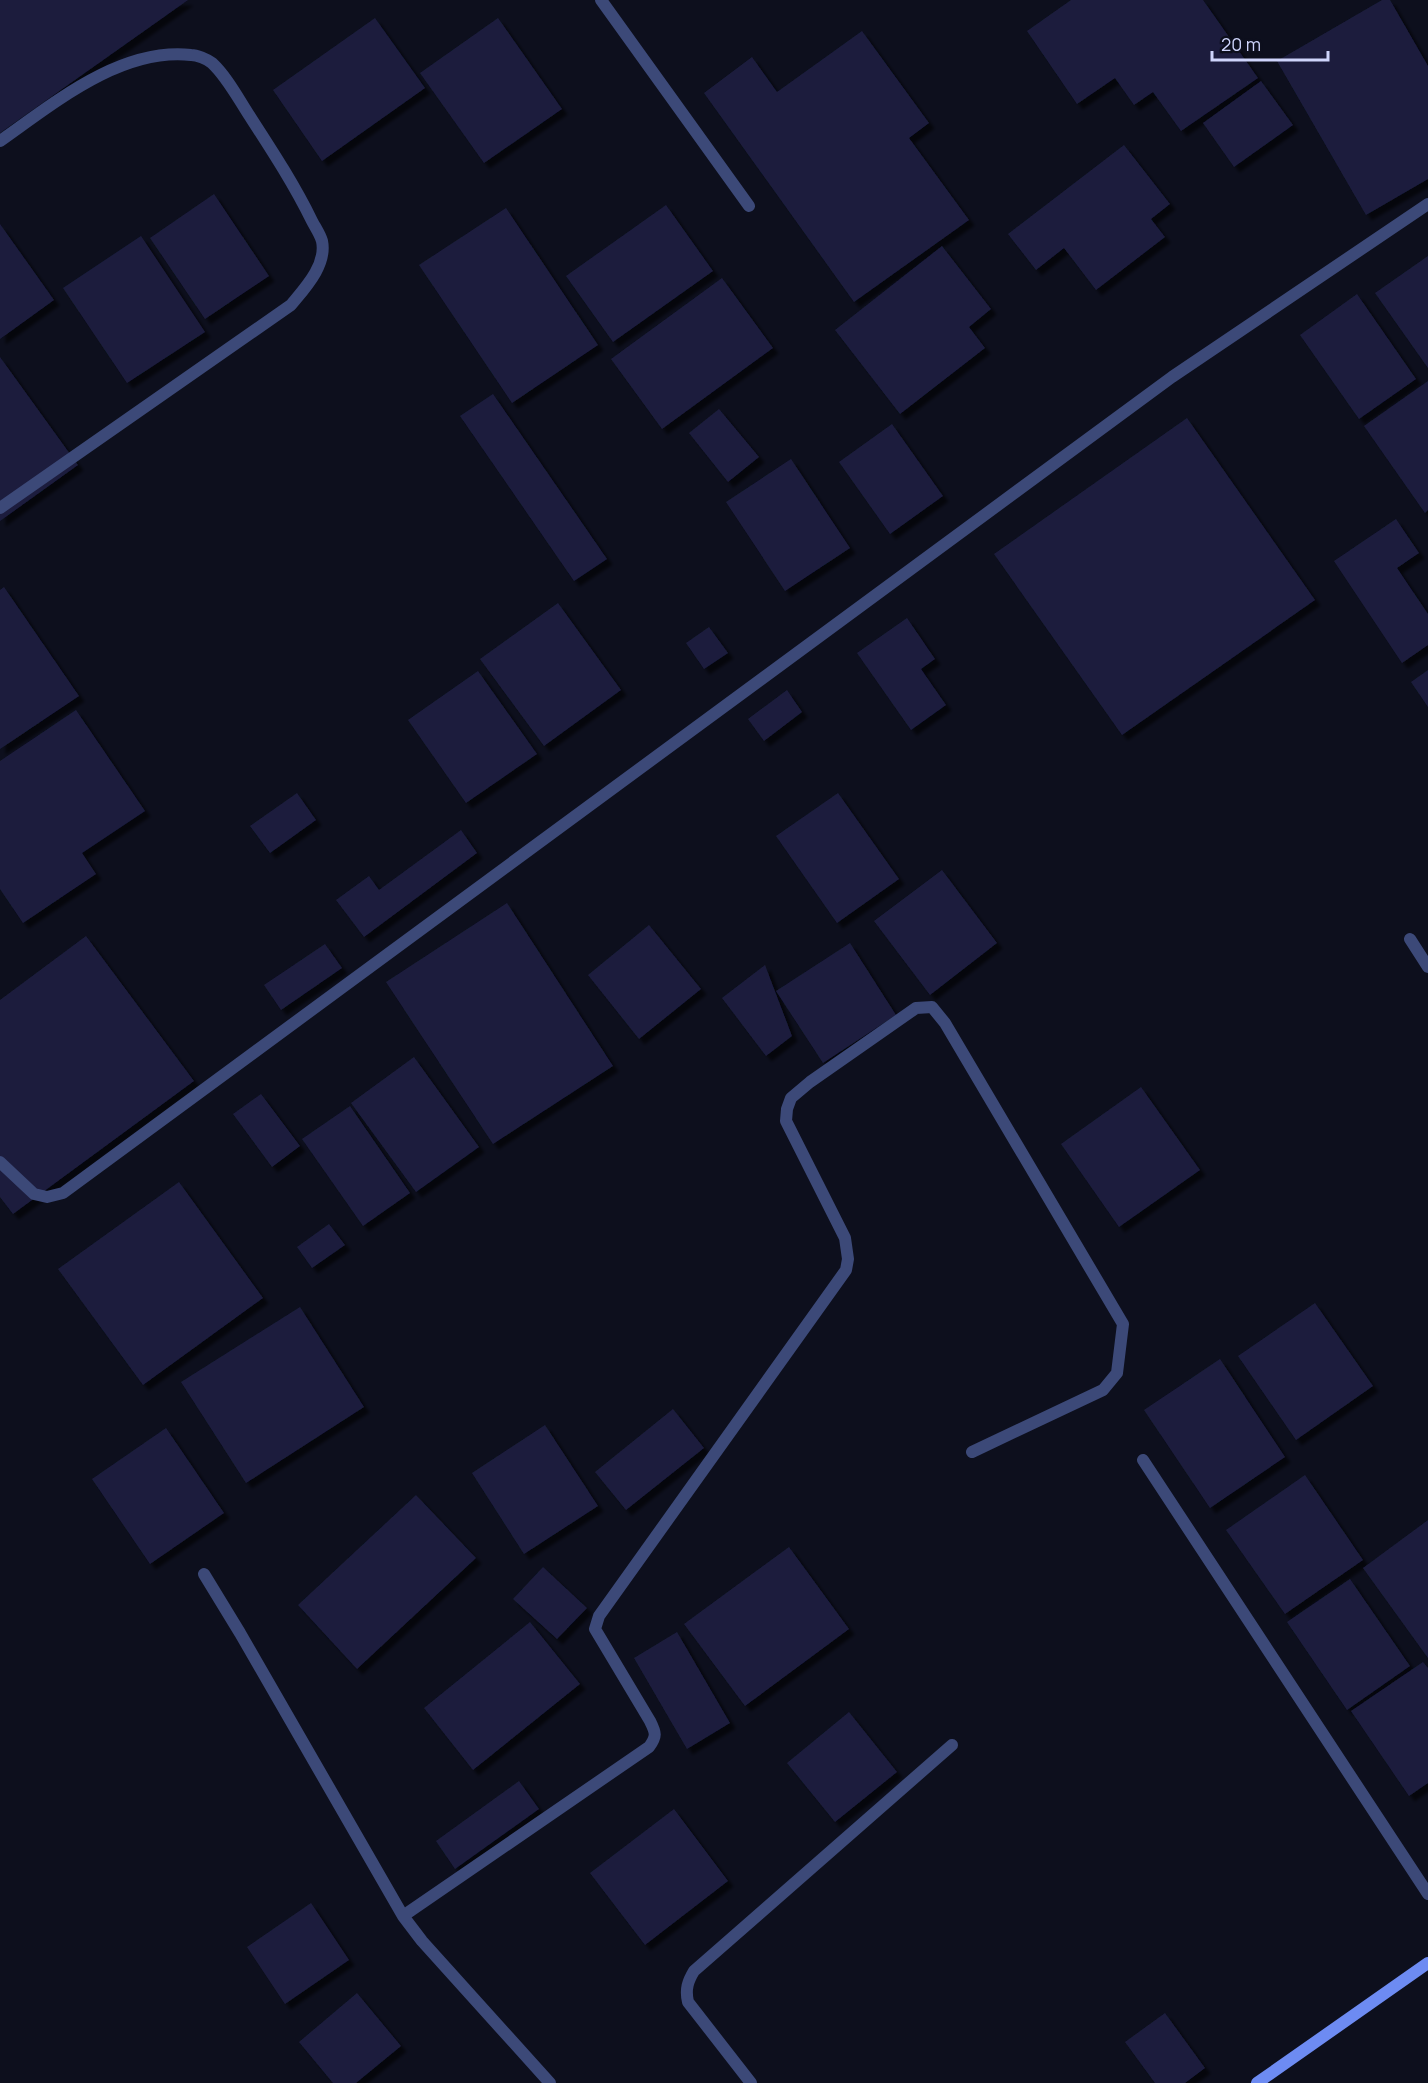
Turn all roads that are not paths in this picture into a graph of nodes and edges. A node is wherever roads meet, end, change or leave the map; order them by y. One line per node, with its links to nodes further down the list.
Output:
1 (601, 0): 4 (street)
2 (0, 141): 5 (street)
3 (1428, 204): 8 (street)
4 (749, 206)
5 (0, 508)
6 (1410, 939): 7 (street)
7 (1428, 967)
8 (0, 1162)
9 (972, 1452): 14 (street)
10 (1143, 1460): 13 (street)
11 (204, 1574): 14 (street)
12 (952, 1745): 17 (street)
13 (1428, 1894)
14 (403, 1916): 16 (street)
15 (1428, 1963): 18 (main road)
16 (550, 2083)
17 (751, 2083)
18 (1257, 2083)

